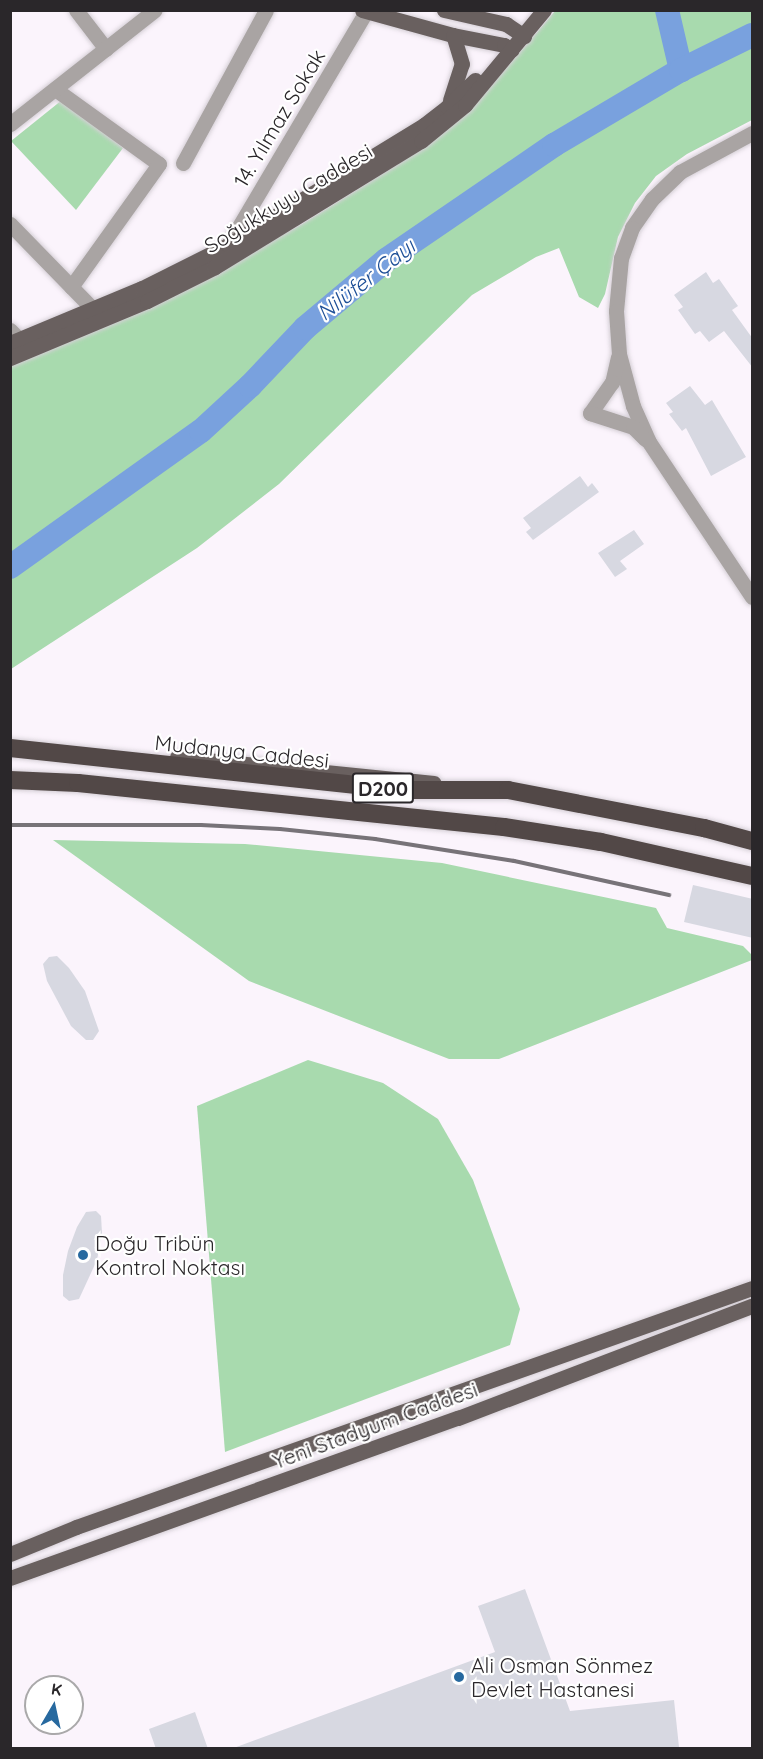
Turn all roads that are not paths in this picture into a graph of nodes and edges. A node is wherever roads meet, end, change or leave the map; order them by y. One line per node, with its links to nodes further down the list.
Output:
1 (76, 10): 12 (street)
2 (155, 10): 12 (street)
3 (266, 10): 17 (street)
4 (444, 10): 8 (main road)
5 (533, 10): 9 (main road, Soğukkuyu Caddesi)
6 (544, 10): 9 (main road, Soğukkuyu Caddesi)
7 (364, 11): 10 (main road); 19 (street, 14. Yılmaz Sokak)
8 (474, 13): 9 (main road)
9 (520, 33): 11 (main road, Soğukkuyu Caddesi)
10 (453, 35): 11 (main road); 14 (main road)
11 (508, 48): 14 (main road, Soğukkuyu Caddesi); 24 (main road, Soğukkuyu Caddesi)
12 (106, 49): 13 (street)
13 (55, 89): 15 (street); 20 (street)
14 (447, 107): 19 (main road, Soğukkuyu Caddesi)
15 (10, 124)
16 (753, 133): 23 (street)
17 (183, 163)
18 (10, 224): 20 (street)
19 (228, 245): 21 (main road, Soğukkuyu Caddesi)
20 (71, 286): 21 (street)
21 (93, 309): 22 (main road, Soğukkuyu Caddesi)
22 (13, 337)
23 (619, 354): 25 (street); 25 (street)
24 (10, 358)
25 (649, 442): 26 (street)
26 (753, 597)
27 (10, 740): 30 (main road)
28 (10, 748): 30 (highway, Mudanya Caddesi / D200)
29 (10, 780): 32 (highway, D200)
30 (508, 790): 31 (highway, Mudanya Caddesi / D200)
31 (753, 841)
32 (753, 876)
33 (753, 1288): 35 (main road, Yeni Stadyum Caddesi)
34 (753, 1306): 36 (main road, Yeni Stadyum Caddesi)
35 (10, 1554)
36 (15, 1575): 37 (street)
37 (10, 1586)

